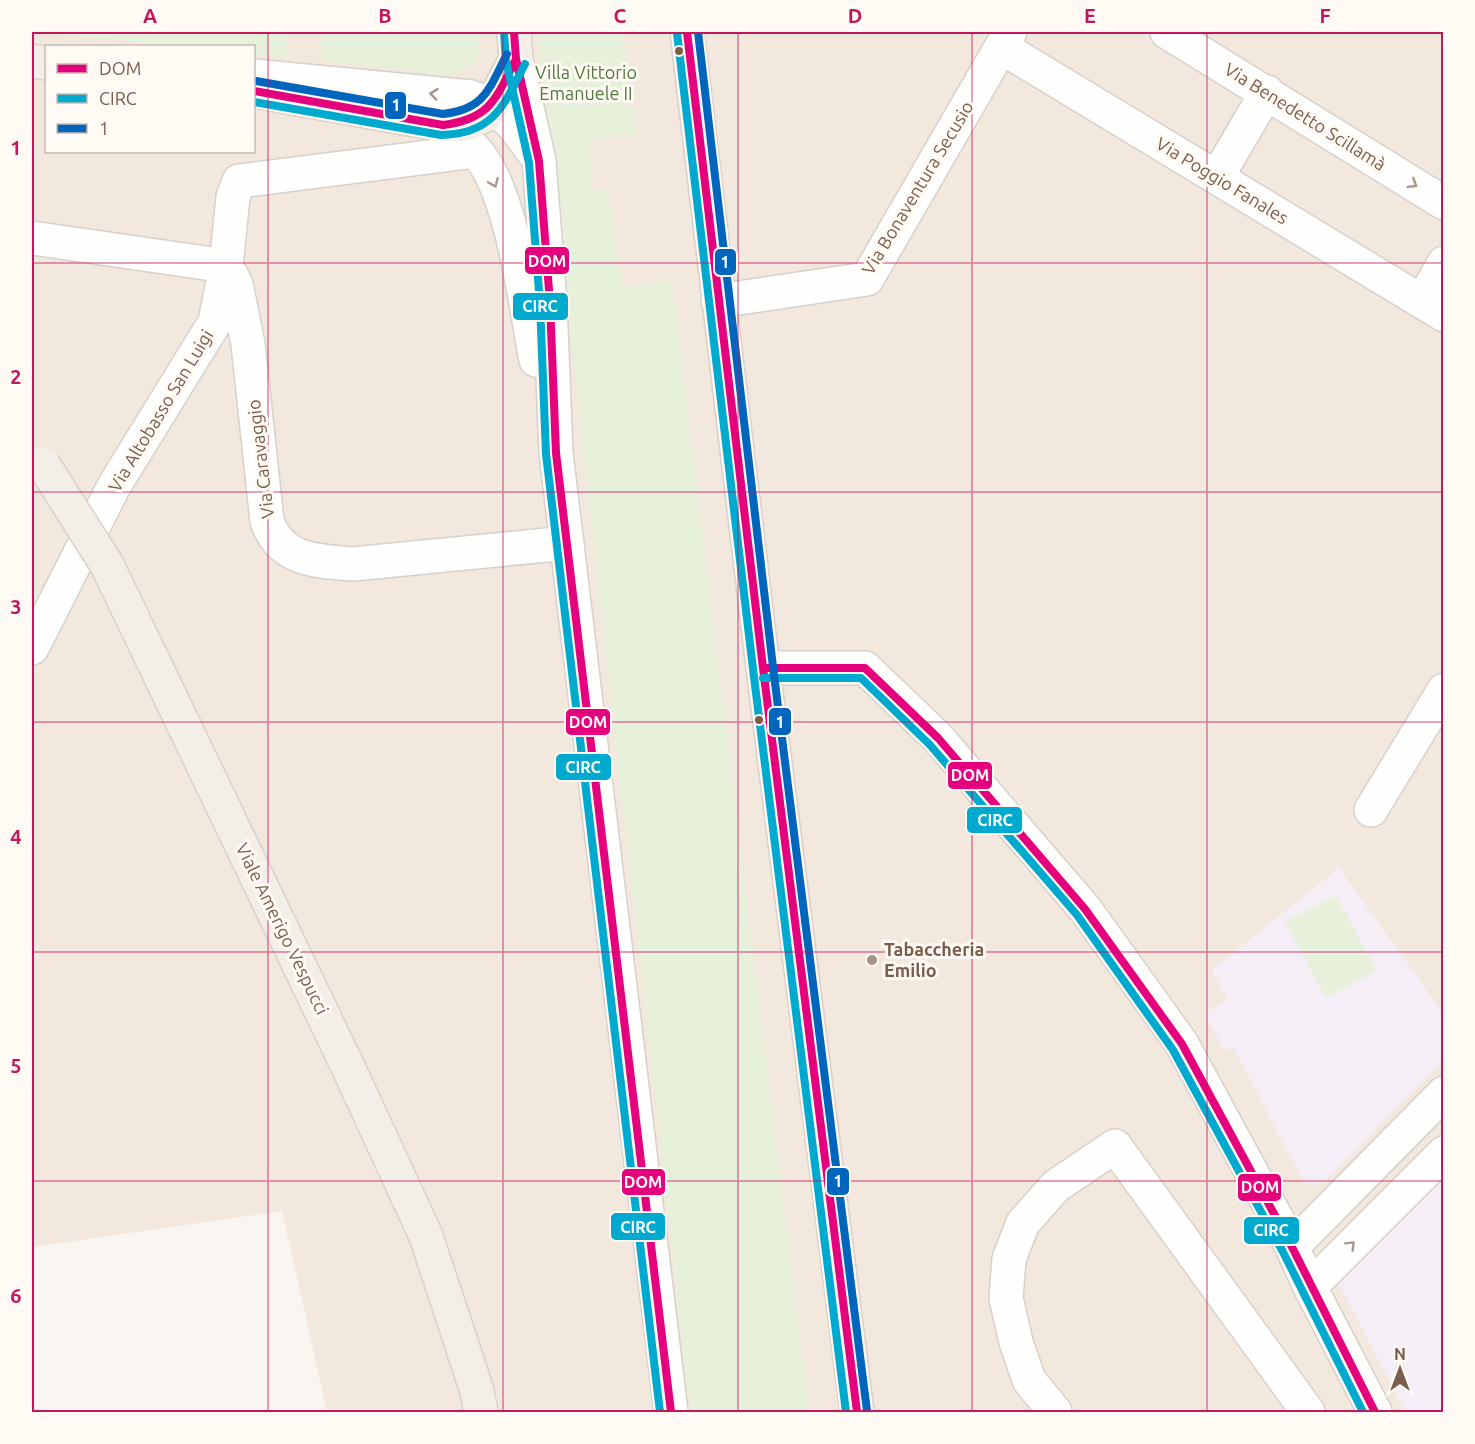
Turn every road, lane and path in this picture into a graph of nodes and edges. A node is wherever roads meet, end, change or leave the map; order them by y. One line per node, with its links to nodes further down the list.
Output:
1 (687, 32): 17 (main road)
2 (1167, 32): 7 (street, Via Benedetto Scillamà)
3 (1006, 39): 12 (street, Via Poggio Fanales); 17 (street, Via Bonaventura Secusio)
4 (515, 45): 8 (main road); 11 (street)
5 (255, 76): 8 (street, one-way to 5)
6 (255, 91): 9 (main road)
7 (1267, 92): 12 (street); 13 (street, Via Benedetto Scillamà, one-way to 13)
8 (491, 104): 9 (main road); 11 (street)
9 (443, 125): 10 (street)
10 (476, 151): 16 (street, Via Altobasso San Luigi); 19 (street, one-way to 19)
11 (539, 161): 19 (street)
12 (1217, 177): 18 (street, Via Poggio Fanales)
13 (1443, 203)
14 (35, 240): 16 (street)
15 (1443, 263): 18 (street)
16 (226, 266): 21 (street, Via Caravaggio); 22 (street, Via Altobasso San Luigi)
17 (718, 301): 23 (main road)
18 (1433, 309)
19 (556, 453): 21 (street)
20 (35, 455): 30 (main road, Viale Amerigo Vespucci, bridge)
21 (567, 543): 31 (street)
22 (32, 648)
23 (763, 668): 28 (street); 32 (main road)
24 (1443, 690): 25 (street)
25 (1371, 810)
26 (1443, 1093): 28 (street)
27 (1443, 1153): 29 (street, one-way to 27)
28 (1292, 1247): 29 (street)
29 (1310, 1287): 35 (street)
30 (481, 1413)
31 (671, 1413)
32 (857, 1413)
33 (1055, 1413): 34 (street)
34 (1308, 1413)
35 (1375, 1413)

